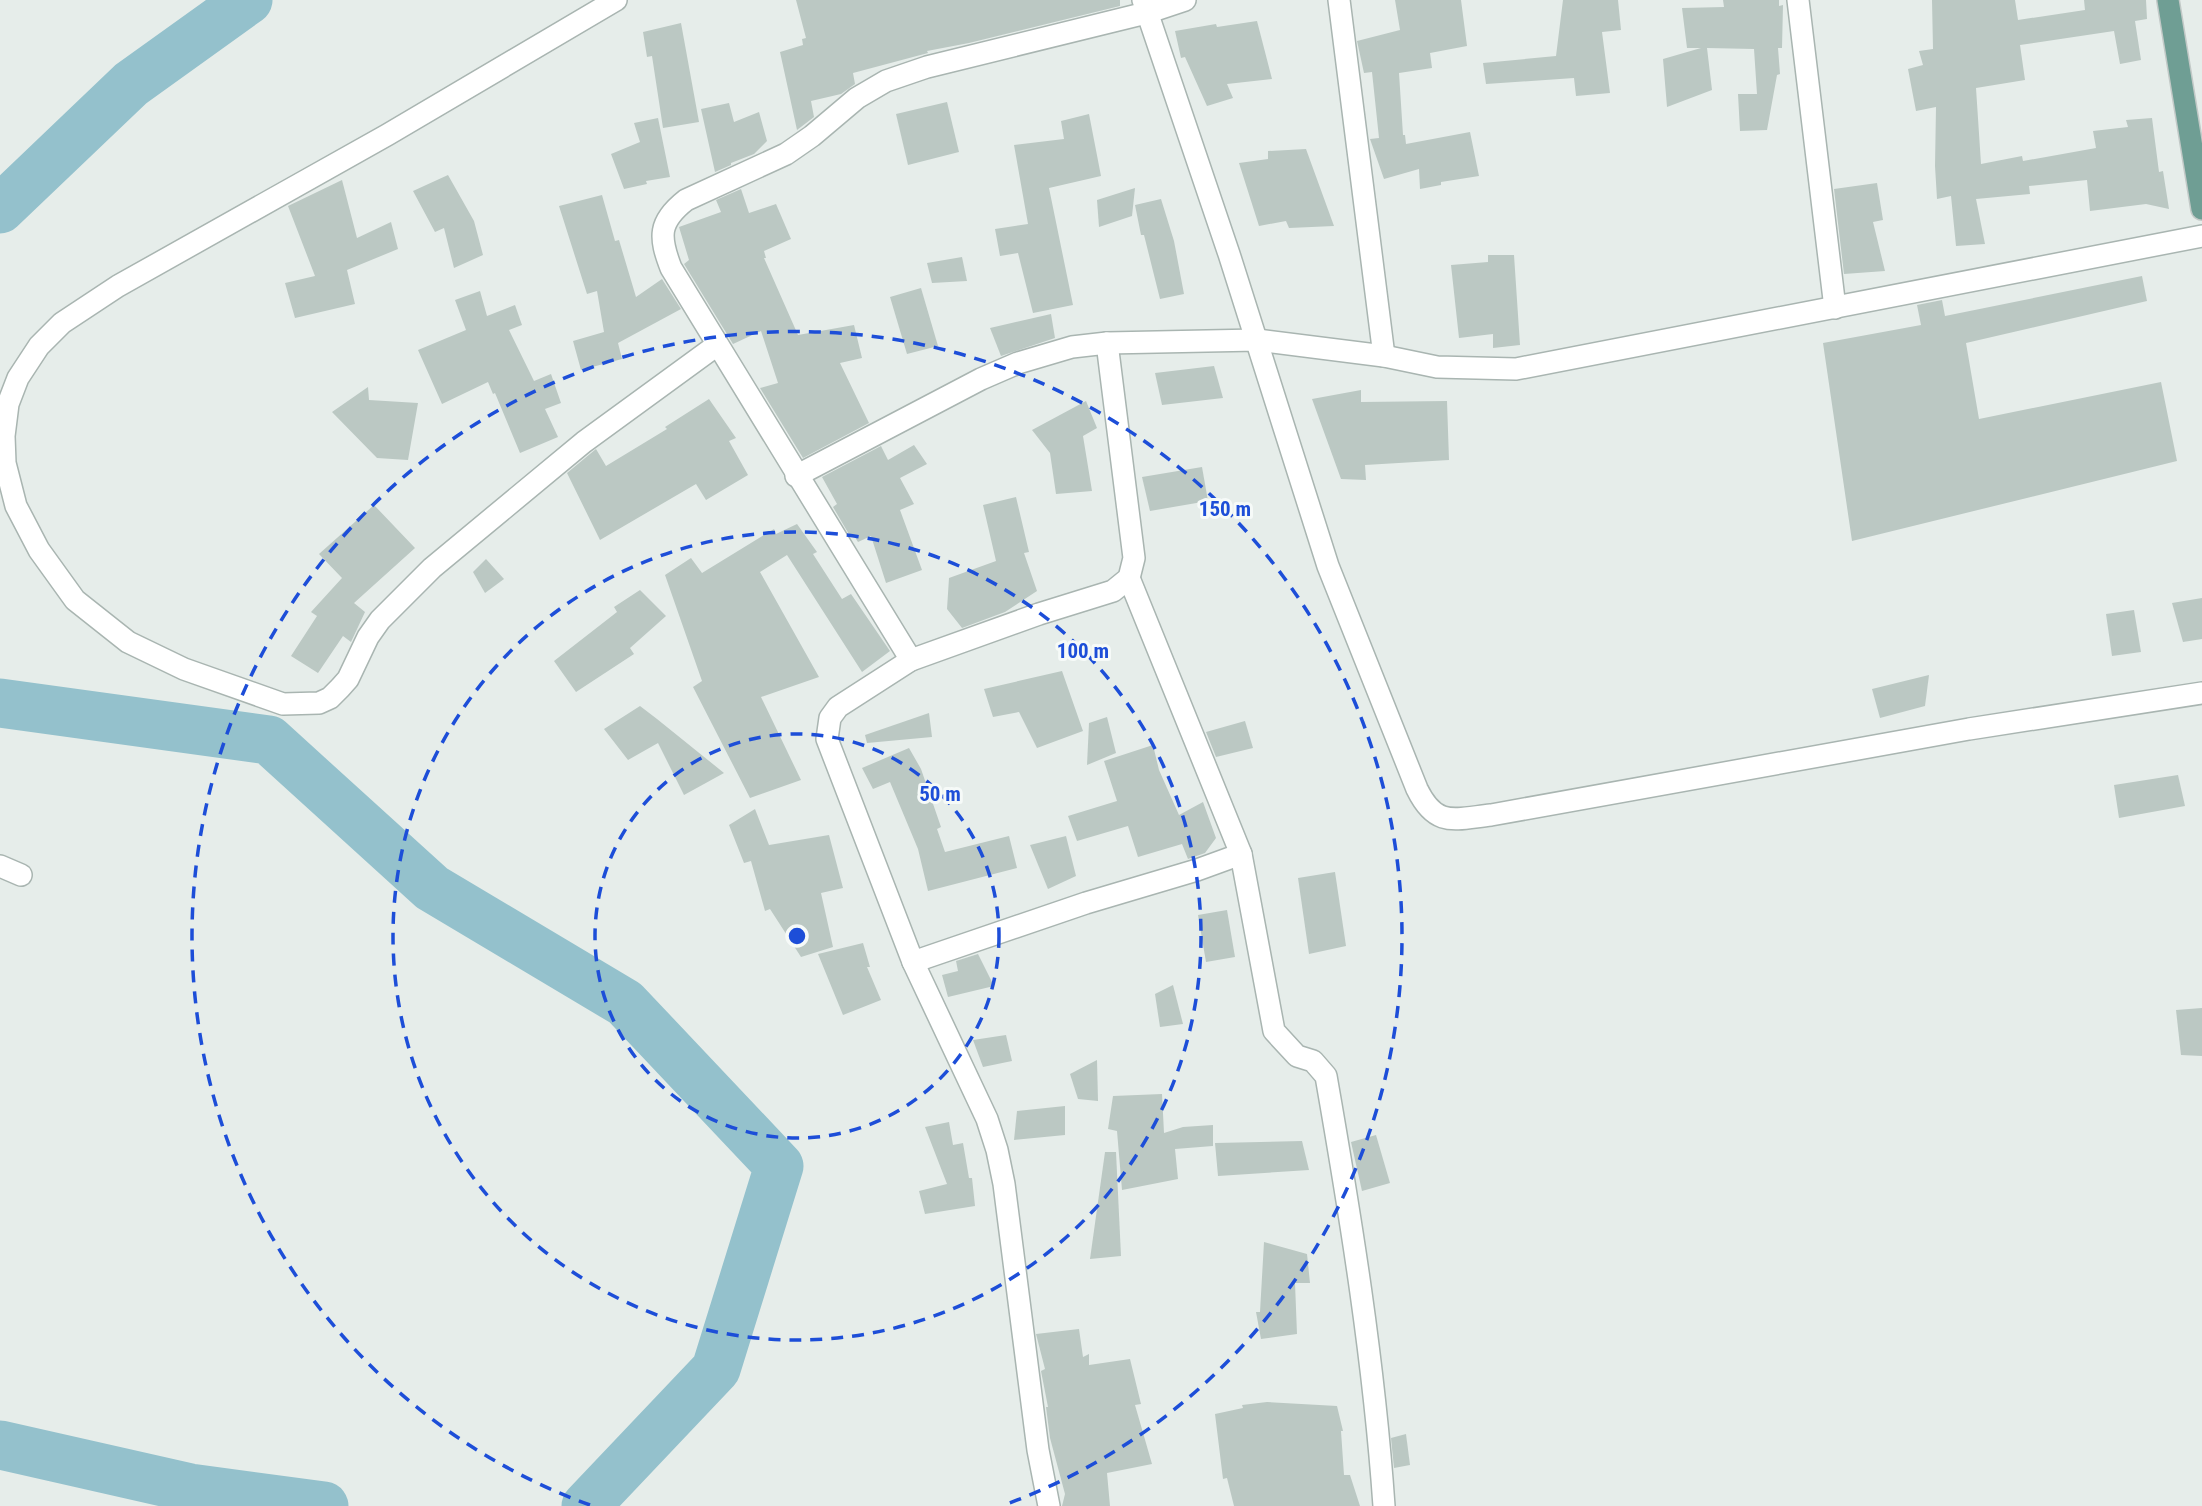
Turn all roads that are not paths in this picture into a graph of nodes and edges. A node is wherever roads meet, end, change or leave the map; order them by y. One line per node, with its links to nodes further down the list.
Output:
1 (616, 0): 12 (street)
2 (1185, 0): 6 (street)
3 (1339, 0): 13 (street)
4 (1798, 0): 9 (street)
5 (2168, 0): 7 (main road)
6 (1145, 6): 10 (street); 12 (street)
7 (2202, 209)
8 (2202, 236): 9 (street)
9 (1835, 308): 13 (street)
10 (1257, 340): 11 (street); 13 (street); 17 (street)
11 (1107, 343): 14 (street); 15 (street)
12 (717, 345): 14 (street)
13 (1384, 356)
14 (796, 476): 16 (street)
15 (1129, 578): 16 (street); 18 (street)
16 (911, 660): 21 (street)
17 (2202, 693)
18 (1241, 854): 21 (street); 23 (street)
19 (0, 866): 20 (street)
20 (21, 875)
21 (913, 962): 22 (street)
22 (1049, 1506)
23 (1384, 1506)

